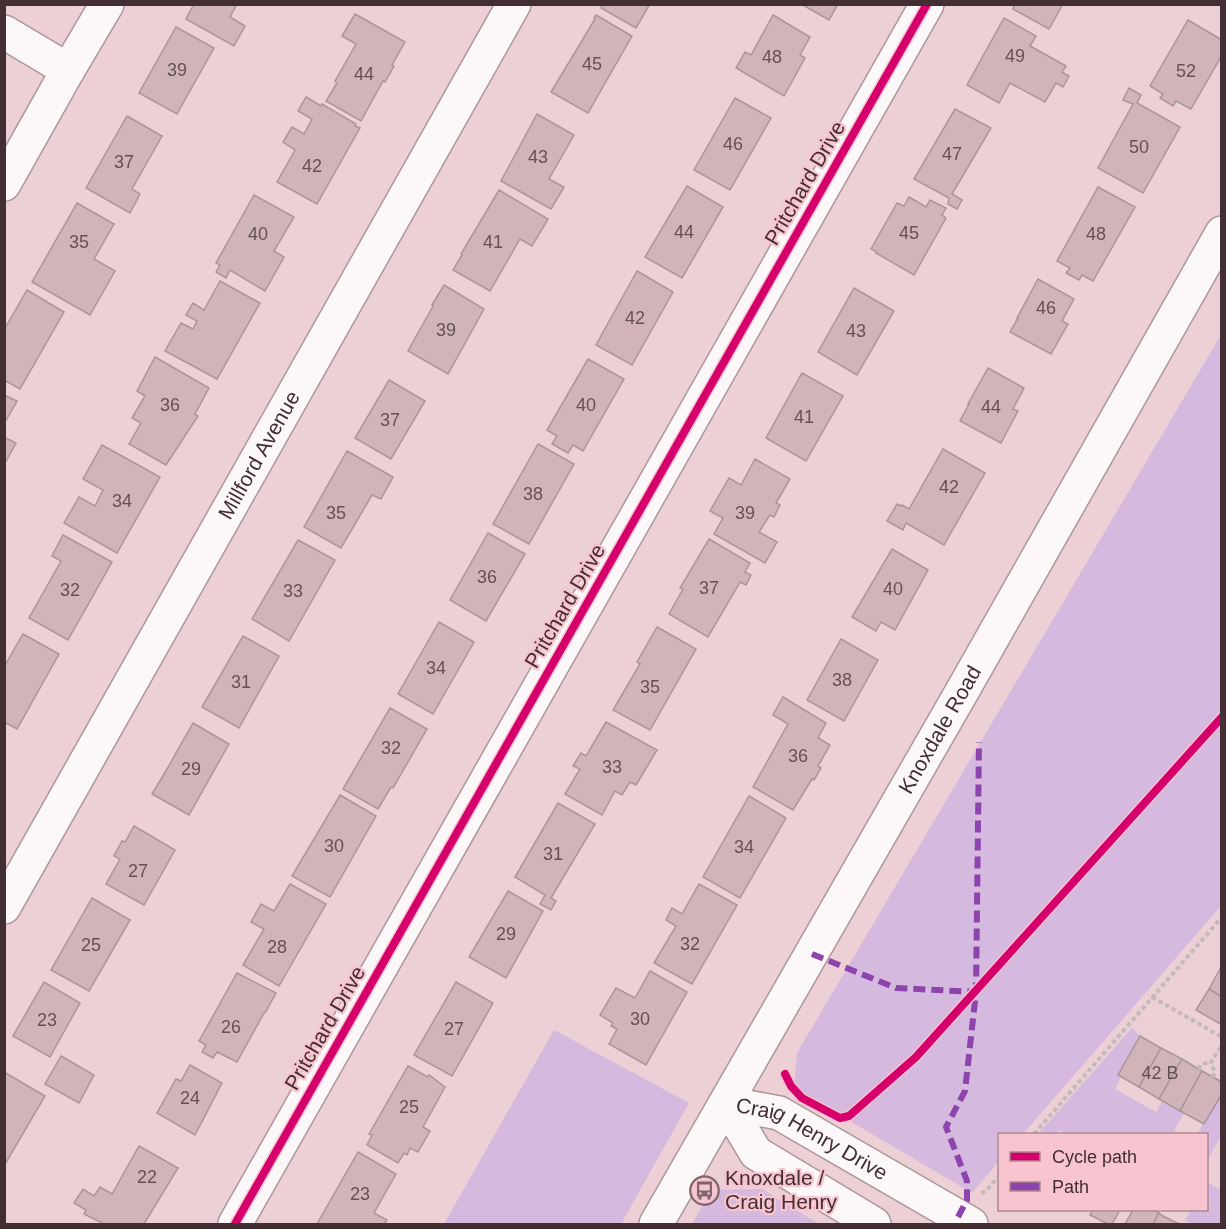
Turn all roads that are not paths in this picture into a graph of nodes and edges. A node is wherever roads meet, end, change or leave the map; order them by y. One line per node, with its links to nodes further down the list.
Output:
1 (107, 4): 5 (street)
2 (514, 4): 8 (street, Millford Avenue)
3 (927, 4): 11 (street, Pritchard Drive)
4 (4, 32): 5 (street)
5 (68, 70): 6 (street)
6 (4, 184)
7 (1221, 233): 9 (street, Knoxdale Road)
8 (4, 907)
9 (726, 1103): 10 (street, Craig Henry Drive); 12 (street, Knoxdale Road); 13 (street, Craig Henry Drive)
10 (974, 1210)
11 (235, 1224)
12 (656, 1224)
13 (874, 1224)

